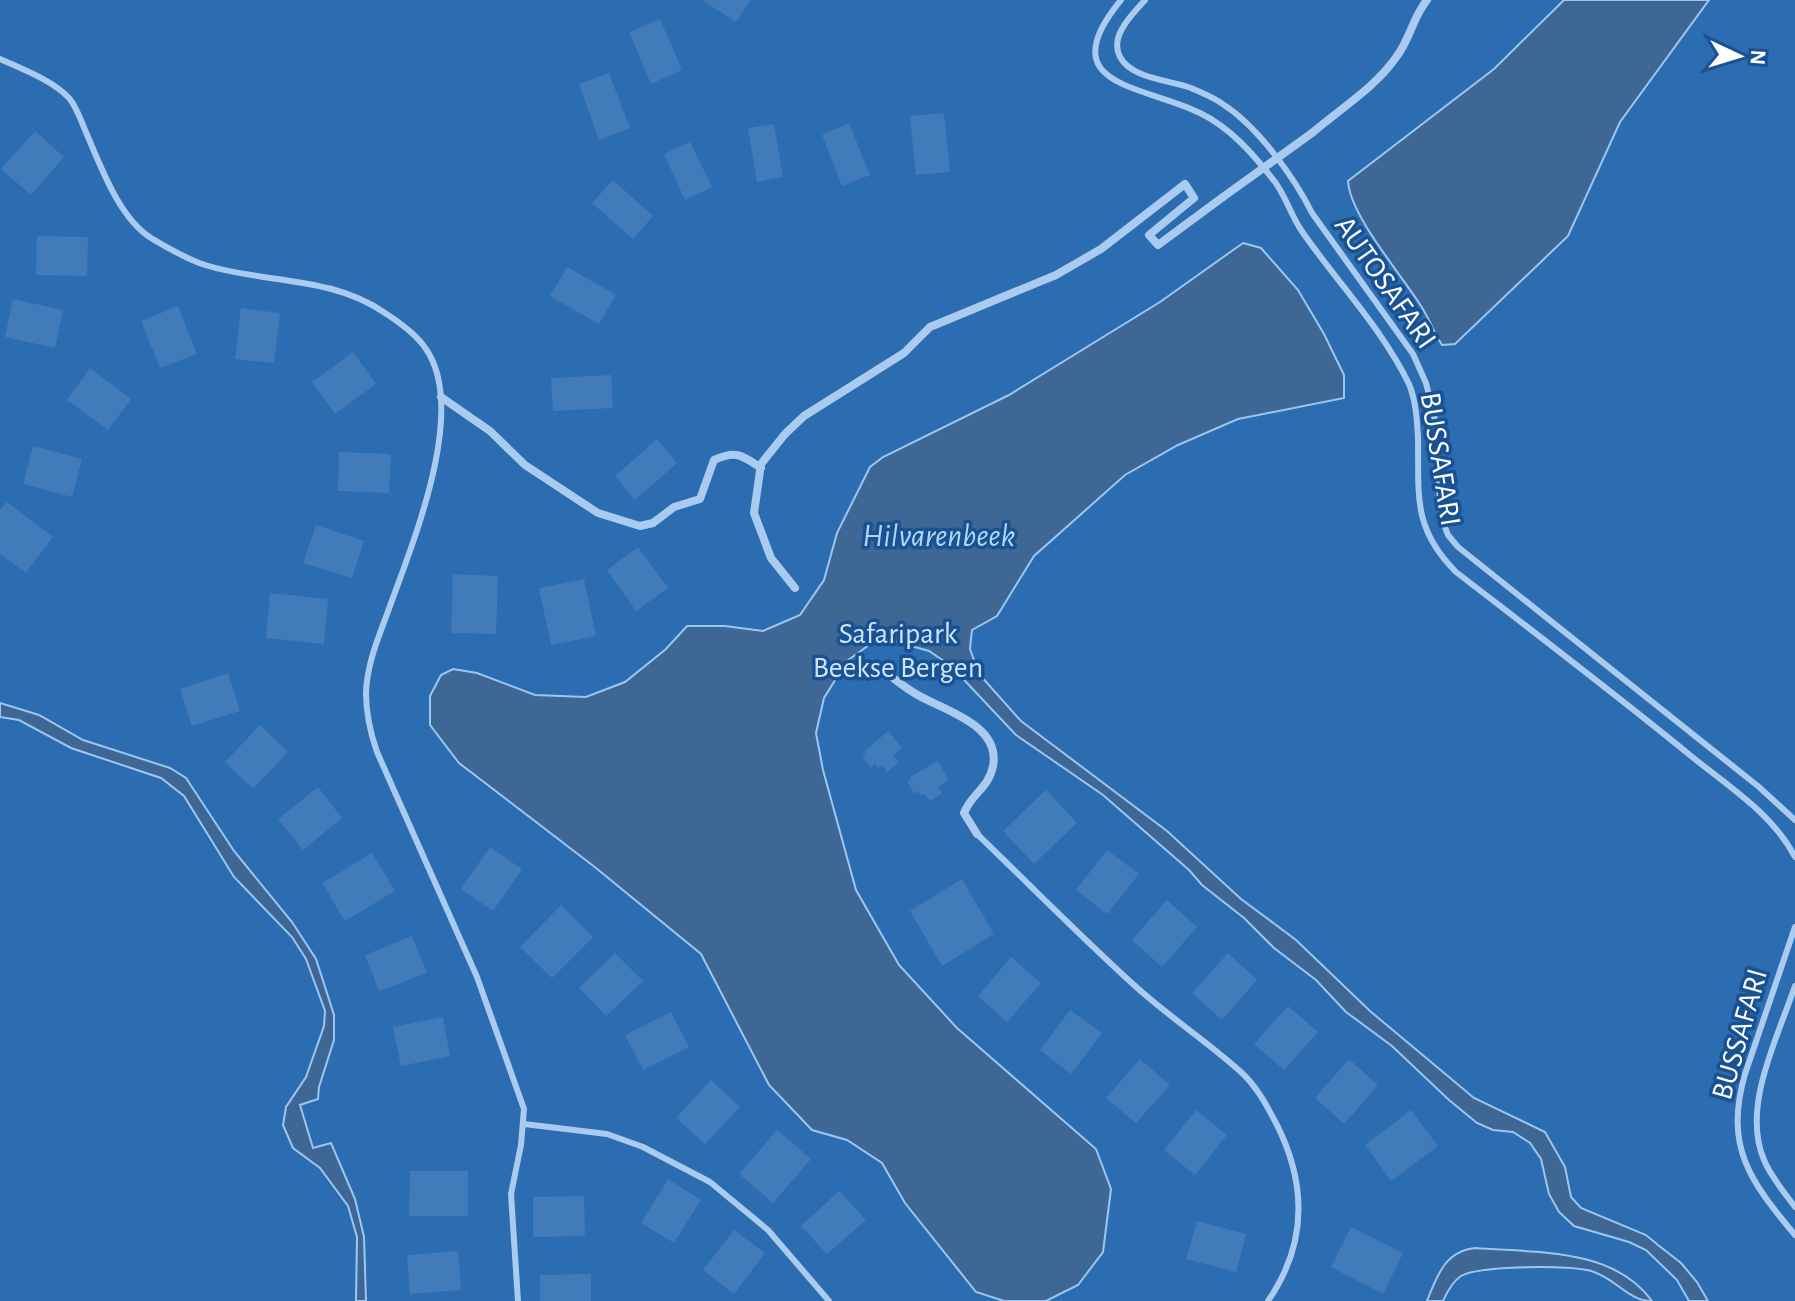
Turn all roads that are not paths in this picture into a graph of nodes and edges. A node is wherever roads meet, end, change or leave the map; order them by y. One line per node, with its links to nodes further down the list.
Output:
1 (1121, 0): 11 (lane, BUSSAFARI)
2 (1145, 0): 9 (lane, AUTOSAFARI)
3 (1427, 0): 6 (street, bridge)
4 (0, 59): 5 (lane)
5 (441, 397): 6 (street); 14 (lane)
6 (761, 468): 7 (street)
7 (795, 588)
8 (885, 672): 10 (street)
9 (1795, 820)
10 (977, 834): 19 (lane)
11 (1795, 857)
12 (1795, 927): 16 (lane, BUSSAFARI)
13 (1795, 986): 15 (lane)
14 (524, 1124): 17 (lane); 18 (lane)
15 (1795, 1207)
16 (1795, 1235)
17 (518, 1301)
18 (829, 1301)
19 (1268, 1301)

